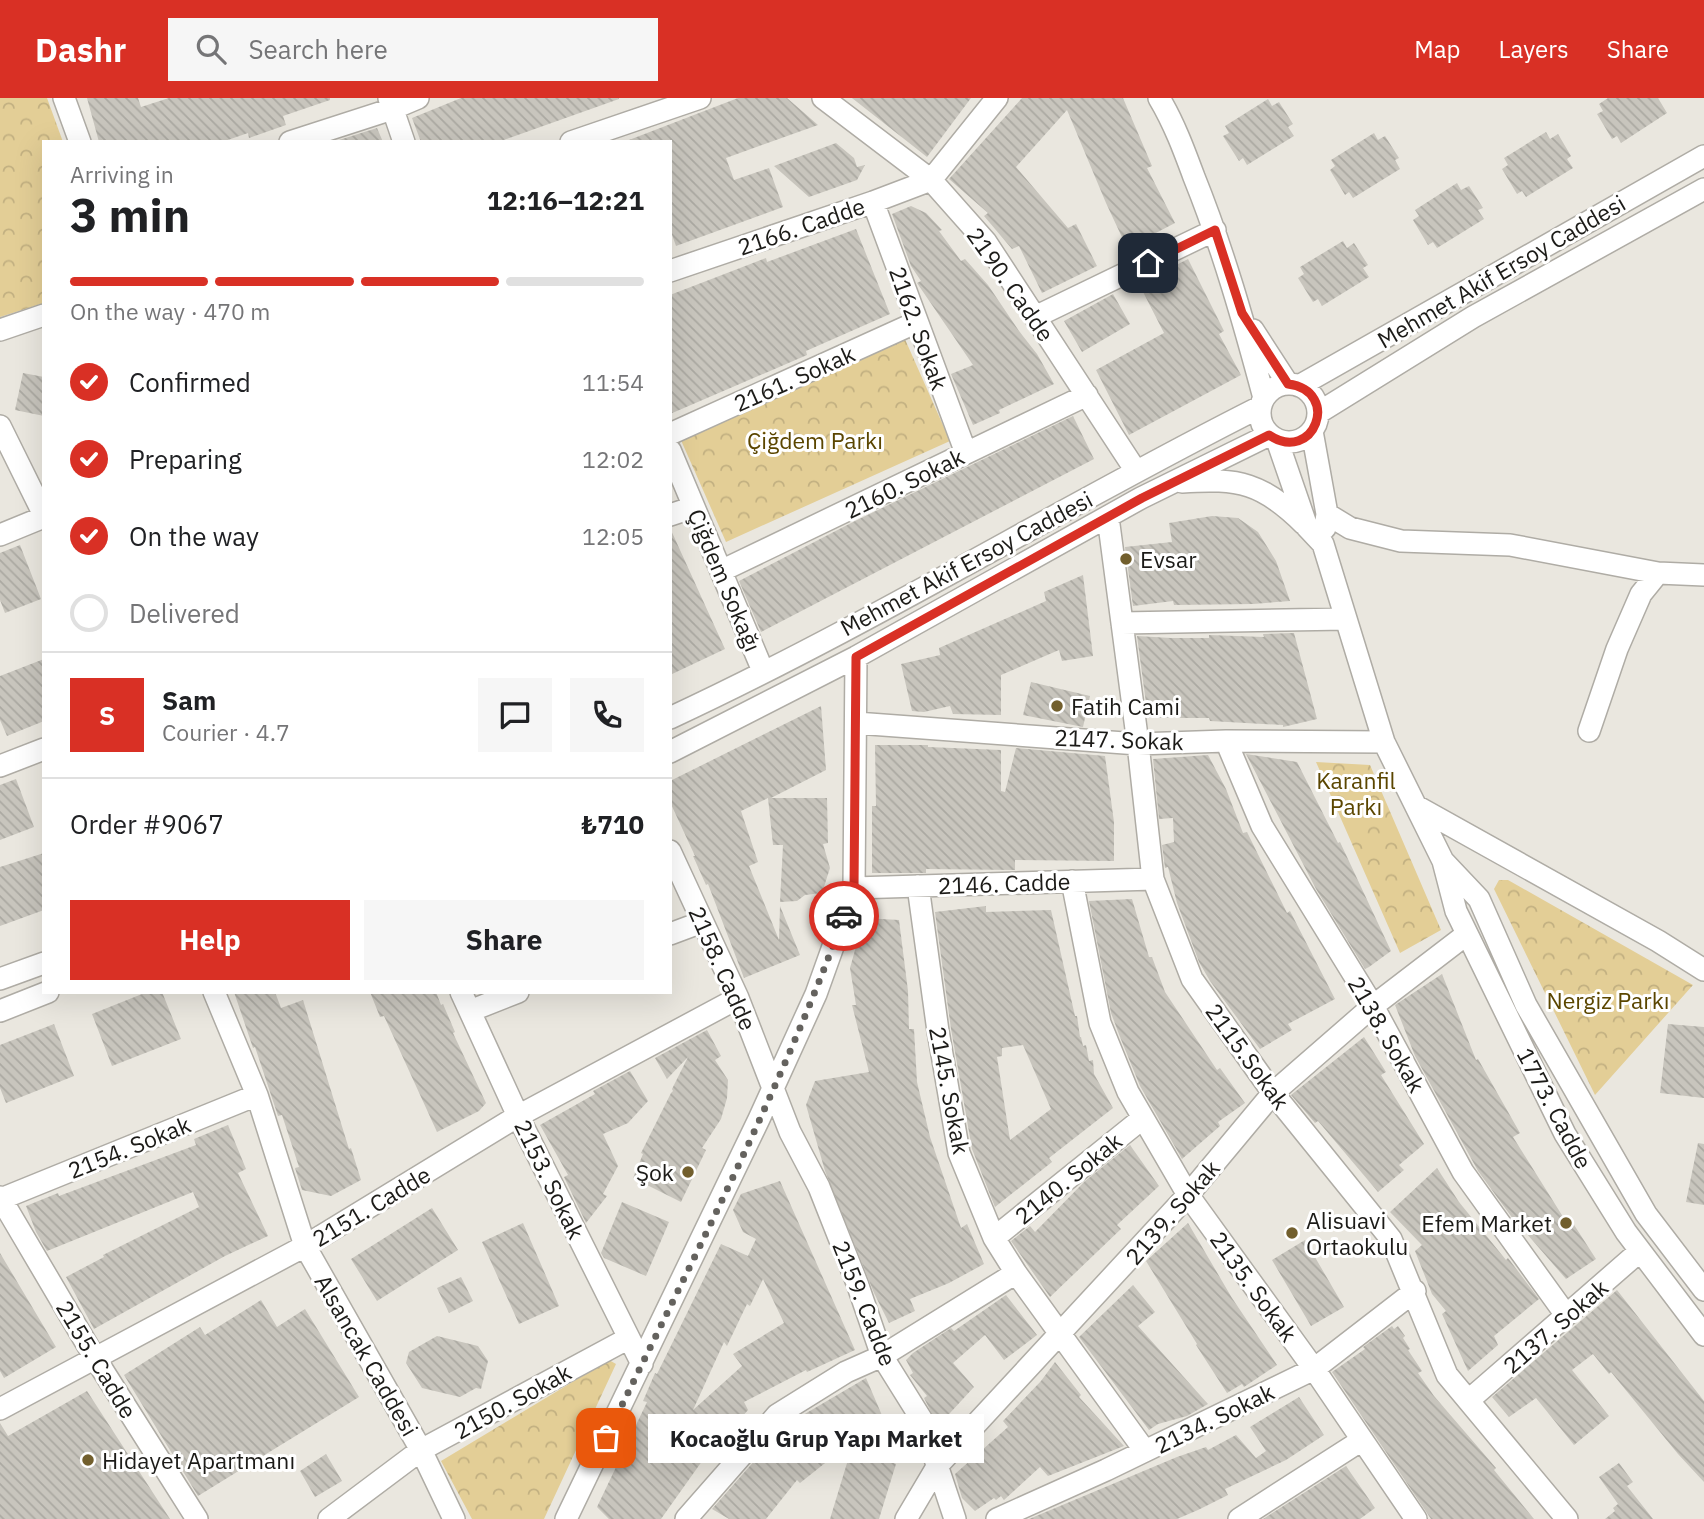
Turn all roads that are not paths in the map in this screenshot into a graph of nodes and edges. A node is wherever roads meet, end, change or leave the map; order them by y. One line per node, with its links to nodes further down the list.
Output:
1 (64, 98): 8 (street)
2 (418, 98): 7 (street)
3 (701, 98): 11 (street)
4 (823, 98): 13 (street, 2190. Cadde)
5 (997, 98): 13 (street)
6 (1159, 98): 16 (street)
7 (391, 103): 9 (street); 10 (street)
8 (79, 140)
9 (295, 140)
10 (403, 140)
11 (578, 140)
12 (1704, 156): 23 (street, Mehmet Akif Ersoy Caddesi)
13 (931, 180): 15 (street, 2166. Cadde); 20 (street, 2190. Cadde)
14 (1704, 189): 26 (street, Mehmet Akif Ersoy Caddesi)
15 (873, 202): 17 (street, 2166. Cadde); 21 (street, 2162. Sokak)
16 (1215, 230): 18 (street); 20 (street)
17 (672, 270)
18 (1242, 313): 23 (street); 25 (street)
19 (42, 316): 22 (street)
20 (1035, 317): 24 (street, 2190. Cadde)
21 (917, 322): 28 (street, 2161. Sokak); 30 (street, 2162. Sokak)
22 (0, 330)
23 (1293, 385): 25 (street); 26 (street)
24 (1087, 395): 30 (street, 2160. Sokak); 32 (street, 2190. Cadde)
25 (1262, 403): 29 (street); 32 (street, Mehmet Akif Ersoy Caddesi)
26 (1315, 422): 29 (street); 37 (street, 1773. Cadde)
27 (0, 426): 35 (street)
28 (672, 433)
29 (1273, 437): 33 (street, Mehmet Akif Ersoy Caddesi); 40 (street, 1773. Cadde)
30 (966, 453): 43 (street, 2160. Sokak)
31 (672, 455): 34 (street, Çiğdem Sokağı)
32 (1136, 471): 49 (street, Mehmet Akif Ersoy Caddesi)
33 (1173, 482): 39 (street, Mehmet Akif Ersoy Caddesi); 40 (street)
34 (694, 507): 36 (street); 43 (street, Çiğdem Sokağı)
35 (42, 512)
36 (672, 514)
37 (1327, 514): 42 (street, 1773. Cadde); 44 (street)
38 (42, 517): 41 (street)
39 (1108, 517): 47 (street, 2115.Sokak); 48 (street, Mehmet Akif Ersoy Caddesi)
40 (1307, 527): 42 (street, 1773. Cadde)
41 (0, 535)
42 (1323, 544): 46 (street, 1773. Cadde)
43 (721, 570): 49 (street, Çiğdem Sokağı)
44 (1658, 573): 45 (street); 52 (street)
45 (1704, 575)
46 (1346, 619): 47 (street); 54 (street, 1773. Cadde)
47 (1122, 623): 55 (street, 2115.Sokak)
48 (856, 657): 51 (street); 57 (street, Mehmet Akif Ersoy Caddesi)
49 (764, 671): 50 (street, Mehmet Akif Ersoy Caddesi)
50 (672, 717)
51 (856, 723): 55 (street, 2147. Sokak); 65 (street)
52 (1589, 731)
53 (1226, 741): 54 (street, 2147. Sokak); 55 (street, 2147. Sokak); 77 (street, 2138. Sokak)
54 (1384, 742): 59 (street, 1773. Cadde)
55 (1138, 744): 62 (street, 2115.Sokak)
56 (42, 750): 58 (street)
57 (672, 751)
58 (0, 766)
59 (1416, 806): 61 (street, 1773. Cadde); 70 (street)
60 (672, 855): 66 (street, 2158. Cadde)
61 (1443, 861): 68 (street, 1773. Cadde); 90 (street, 1773. Cadde)
62 (1153, 879): 63 (street, 2146. Cadde); 80 (street, 2115.Sokak)
63 (1072, 881): 64 (street, 2146. Cadde); 83 (street, 2135. Sokak)
64 (918, 886): 65 (street, 2146. Cadde); 86 (street, 2145. Sokak)
65 (854, 888): 79 (street)
66 (702, 922): 67 (street); 75 (street, 2158. Cadde)
67 (672, 933)
68 (1467, 934): 77 (street, 2139. Sokak); 88 (street, 1773. Cadde)
69 (42, 964): 71 (street)
70 (1704, 970)
71 (0, 979)
72 (43, 994): 78 (street)
73 (216, 994): 81 (street, Alsancak Caddesi)
74 (506, 994): 76 (street)
75 (737, 998): 79 (street, 2158. Cadde); 82 (street, 2151. Cadde)
76 (466, 1001): 82 (street, 2153. Sokak)
77 (1373, 1006): 80 (street, 2139. Sokak); 92 (street, 2138. Sokak)
78 (0, 1011)
79 (774, 1086): 96 (street, 2159. Cadde); 98 (street)
80 (1273, 1093): 84 (street, 2139. Sokak); 91 (street, 2115.Sokak)
81 (257, 1095): 85 (street, 2154. Sokak); 87 (street, Alsancak Caddesi)
82 (518, 1116): 87 (street, 2151. Cadde); 95 (street, 2153. Sokak)
83 (1143, 1118): 84 (street, 2135. Sokak); 86 (street, 2140. Sokak)
84 (1188, 1195): 94 (street, 2139. Sokak); 99 (street, 2135. Sokak)
85 (1, 1198): 97 (street, 2155. Cadde)
86 (994, 1237): 89 (street, 2145. Sokak)
87 (305, 1246): 97 (street, 2151. Cadde); 103 (street, Alsancak Caddesi)
88 (1640, 1251): 92 (street, 2137. Sokak); 93 (street, 1773. Cadde)
89 (1016, 1273): 94 (street, 2145. Sokak); 96 (street)
90 (1704, 1290)
91 (1415, 1291): 99 (street, 2134. Sokak); 100 (street, 2115.Sokak)
92 (1566, 1315): 100 (street, 2137. Sokak)
93 (1704, 1335)
94 (1060, 1336): 104 (street, 2145. Sokak); 105 (street, 2139. Sokak)
95 (629, 1338): 98 (street, 2153. Sokak); 103 (street, 2150. Sokak)
96 (882, 1356): 105 (street, 2159. Cadde); 110 (street)
97 (94, 1358): 101 (street, 2151. Cadde); 107 (street, 2155. Cadde)
98 (642, 1364): 106 (street)
99 (1314, 1369): 102 (street, 2135. Sokak); 104 (street, 2134. Sokak)
100 (1469, 1401): 116 (street, 2115.Sokak)
101 (0, 1409)
102 (1362, 1440): 114 (street); 115 (street, 2135. Sokak)
103 (421, 1451): 108 (street, 2150. Sokak); 109 (street, Alsancak Caddesi)
104 (1145, 1451): 113 (street, 2134. Sokak)
105 (938, 1465): 111 (street, 2139. Sokak); 112 (street, 2159. Cadde)
106 (572, 1517)
107 (197, 1519)
108 (329, 1519)
109 (454, 1519)
110 (686, 1519)
111 (906, 1519)
112 (955, 1519)
113 (997, 1519)
114 (1239, 1519)
115 (1415, 1519)
116 (1567, 1519)

